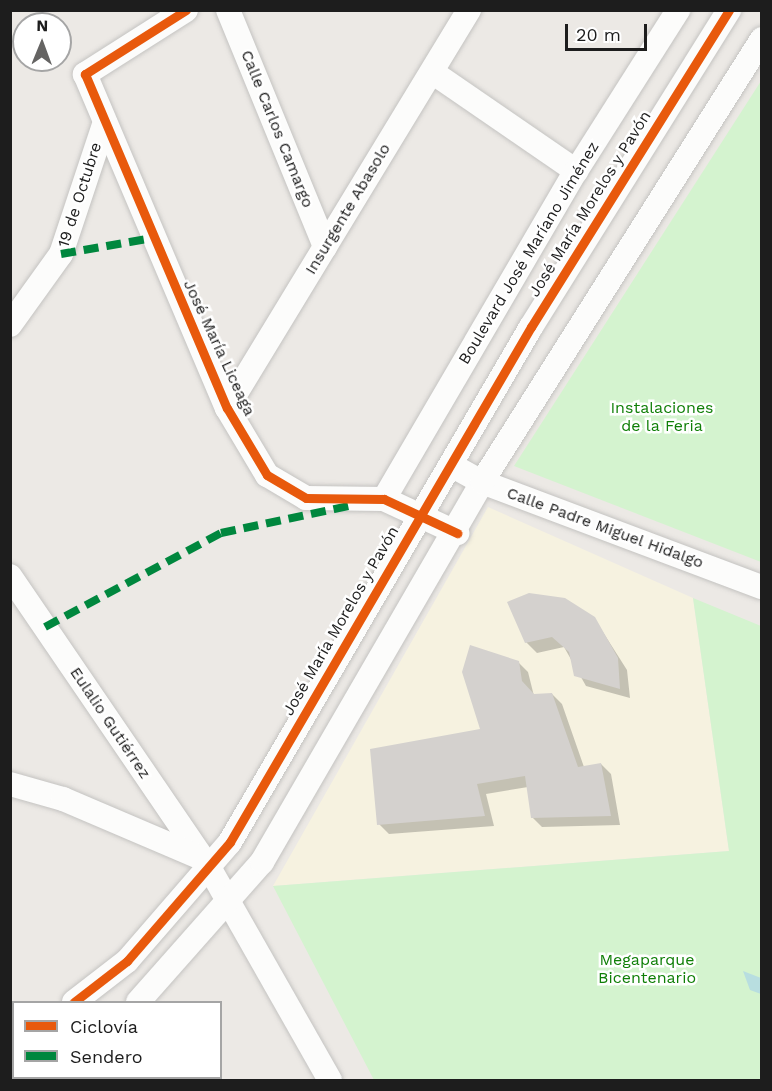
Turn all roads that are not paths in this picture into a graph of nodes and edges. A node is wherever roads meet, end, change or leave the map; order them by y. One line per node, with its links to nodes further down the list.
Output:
1 (186, 10): 8 (street, José María Liceaga)
2 (228, 10): 10 (street, Calle Carlos Camargo)
3 (469, 10): 7 (street, Insurgente Abasolo)
4 (678, 10): 9 (street, Boulevard José Maríano Jiménez)
5 (729, 10): 13 (street, José María Morelos y Pavón)
6 (762, 39): 14 (street)
7 (432, 72): 9 (street); 10 (street, Insurgente Abasolo)
8 (105, 122): 11 (street, 19 de Octubre); 12 (street, José María Liceaga)
9 (576, 171): 15 (street, Boulevard José Maríano Jiménez)
10 (325, 247): 12 (street, Insurgente Abasolo)
11 (10, 326)
12 (227, 408): 15 (street, José María Liceaga)
13 (451, 465): 14 (street, Calle Padre Miguel Hidalgo); 16 (street, José María Morelos y Pavón)
14 (482, 482): 17 (street); 19 (street, Calle Padre Miguel Hidalgo)
15 (384, 499): 16 (street, José María Liceaga)
16 (420, 514): 17 (street, José María Liceaga); 21 (street, José María Morelos y Pavón)
17 (457, 533): 22 (street)
18 (10, 576): 21 (street, Eulalio Gutiérrez)
19 (762, 587)
20 (10, 784): 21 (street)
21 (207, 864): 22 (street, Eulalio Gutiérrez); 23 (street, José María Morelos y Pavón)
22 (227, 905): 24 (street); 25 (street, Eulalio Gutiérrez)
23 (75, 1001)
24 (139, 1001)
25 (319, 1074)

